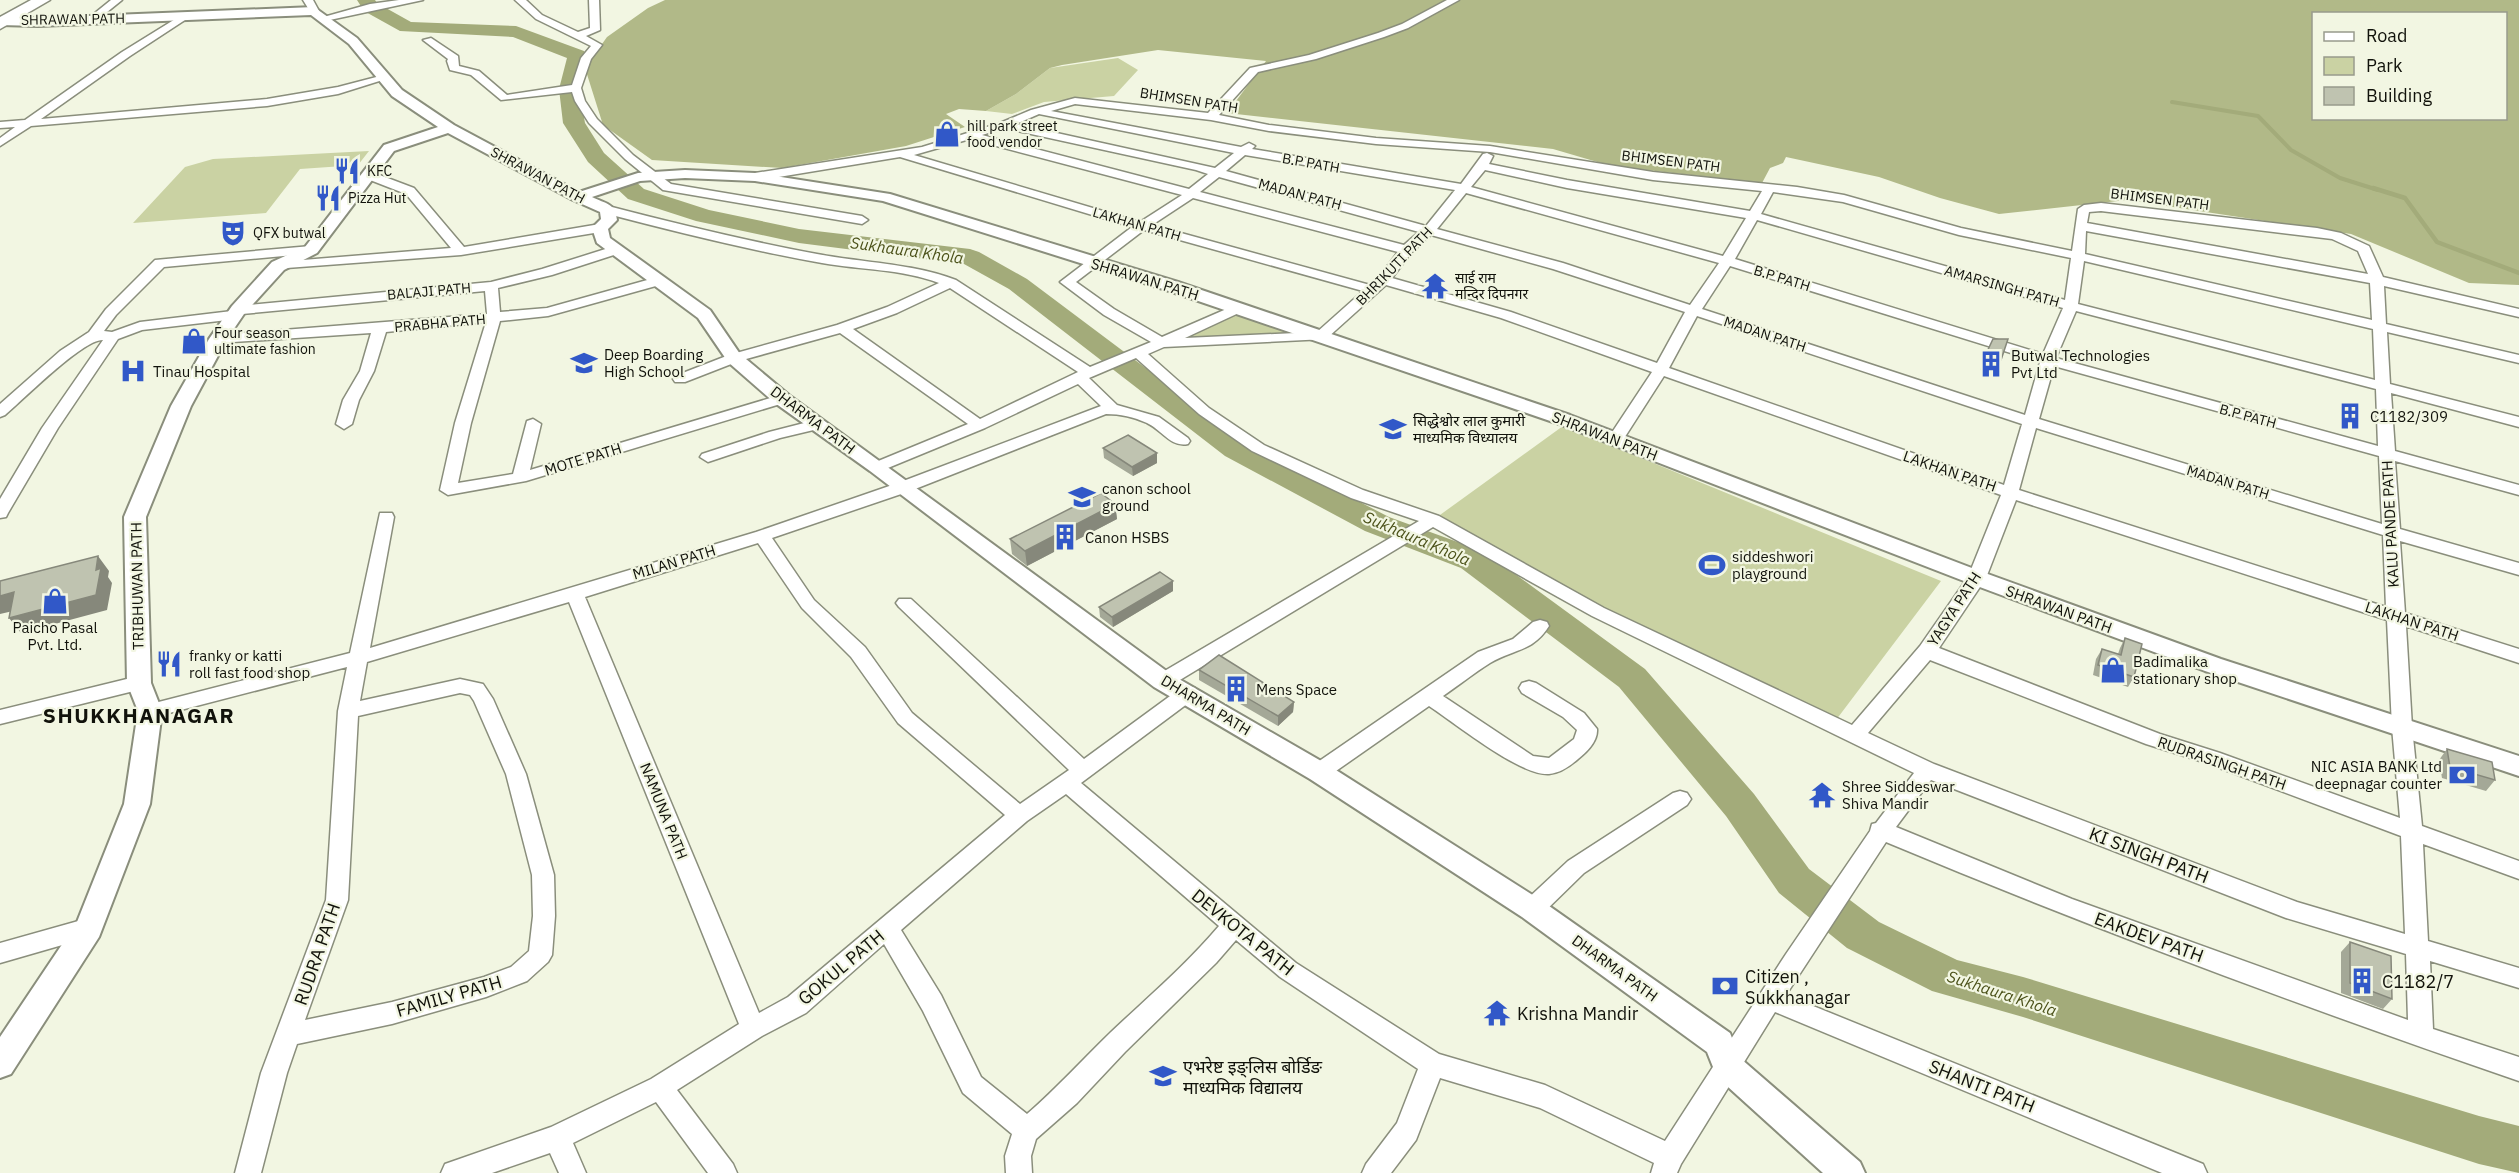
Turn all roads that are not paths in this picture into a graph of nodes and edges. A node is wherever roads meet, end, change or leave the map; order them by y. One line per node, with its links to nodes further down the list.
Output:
1 (24, 0): 12 (highway)
2 (42, 0): 12 (highway)
3 (117, 0): 11 (street)
4 (418, 0): 9 (street)
5 (520, 0): 13 (street)
6 (594, 0): 13 (street)
7 (1454, 0): 18 (street)
8 (198, 5): 10 (street)
9 (316, 10): 10 (street, SHRAWAN PATH); 15 (street, SHRAWAN PATH)
10 (185, 16): 11 (street, SHRAWAN PATH); 19 (street)
11 (93, 19): 12 (street, SHRAWAN PATH)
12 (1, 20)
13 (576, 36): 16 (street)
14 (428, 40): 16 (street)
15 (384, 78): 19 (street); 22 (street, SHRAWAN PATH)
16 (576, 88): 32 (street)
17 (1035, 112): 18 (street, BHIMSEN PATH); 21 (street, BHIMSEN PATH); 27 (street, B.P PATH)
18 (1211, 117): 23 (street, BHIMSEN PATH)
19 (30, 123): 20 (street); 25 (street)
20 (0, 125)
21 (1004, 125): 24 (street, BHIMSEN PATH); 30 (street, MADAN PATH)
22 (449, 128): 31 (street, TRIBHUWAN PATH); 37 (street, SHRAWAN PATH)
23 (1269, 128): 26 (street, BHIMSEN PATH); 27 (street)
24 (971, 136): 28 (street, BHIMSEN PATH); 36 (street)
25 (0, 143)
26 (1490, 148): 29 (street, BHRIKUTI PATH); 34 (street, BHIMSEN PATH)
27 (1243, 151): 30 (street); 35 (street, B.P PATH)
28 (902, 155): 33 (street, BHIMSEN PATH); 41 (street, LAKHAN PATH)
29 (1482, 166): 35 (street, BHRIKUTI PATH); 39 (street, AMARSINGH PATH)
30 (1215, 172): 36 (street); 43 (street, MADAN PATH)
31 (369, 175): 44 (street, TRIBHUWAN PATH); 47 (street)
32 (644, 176): 33 (street, SHRAWAN PATH); 38 (street, SHRAWAN PATH); 40 (street)
33 (755, 177): 50 (street, SHRAWAN PATH)
34 (1770, 187): 39 (street); 48 (street, BHIMSEN PATH)
35 (1463, 188): 43 (street, BHRIKUTI PATH); 49 (street, B.P PATH)
36 (1192, 192): 41 (street); 46 (street)
37 (578, 197): 38 (street, SHRAWAN PATH); 38 (street, SHRAWAN PATH)
38 (603, 208): 45 (street, DHARMA PATH); 47 (street); 54 (street, SHRAWAN PATH)
39 (1752, 215): 49 (street); 57 (street, AMARSINGH PATH)
40 (862, 220)
41 (1142, 226): 50 (street); 55 (street, LAKHAN PATH)
42 (2080, 226): 48 (street); 52 (street); 52 (street, BHIMSEN PATH)
43 (1429, 230): 46 (street, BHRIKUTI PATH); 59 (street, MADAN PATH)
44 (311, 250): 51 (street, TRIBHUWAN PATH); 66 (street)
45 (615, 250): 53 (street, DHARMA PATH); 56 (street, BALAJI PATH)
46 (1406, 250): 55 (street, BHRIKUTI PATH)
47 (461, 251): 51 (street)
48 (2078, 256): 57 (street, YAGYA PATH); 63 (street, BHIMSEN PATH)
49 (1727, 261): 59 (street); 74 (street, B.P PATH)
50 (1095, 264): 58 (street, SHRAWAN PATH); 70 (street)
51 (278, 266): 60 (street, TRIBHUWAN PATH)
52 (2377, 280): 61 (street); 63 (street, KALU PANDE PATH)
53 (658, 281): 62 (street, PRABHA PATH); 72 (street, DHARMA PATH)
54 (951, 283): 65 (street); 76 (street, SHRAWAN PATH)
55 (1378, 285): 68 (street, BHRIKUTI PATH); 75 (street, LAKHAN PATH)
56 (491, 286): 60 (street, BALAJI PATH); 62 (street)
57 (2071, 306): 74 (street, YAGYA PATH); 78 (street, AMARSINGH PATH)
58 (1238, 308): 68 (street, SHRAWAN PATH); 70 (street)
59 (1693, 311): 75 (street); 82 (street, MADAN PATH)
60 (237, 312): 67 (street, BALAJI PATH); 69 (street, TRIBHUWAN PATH)
61 (2519, 313)
62 (494, 318): 64 (street, PRABHA PATH); 93 (street, MOTE PATH)
63 (2379, 325): 73 (street, BHIMSEN PATH); 78 (street, KALU PANDE PATH)
64 (380, 328): 69 (street, PRABHA PATH); 84 (street)
65 (842, 328): 72 (street); 87 (street)
66 (94, 335): 67 (street); 81 (street)
67 (113, 336): 97 (street)
68 (1321, 336): 70 (street); 88 (street, SHRAWAN PATH)
69 (218, 339): 112 (street, TRIBHUWAN PATH)
70 (1162, 343): 71 (street)
71 (1138, 352): 76 (street); 99 (street, KI SINGH PATH)
72 (734, 358): 77 (street); 79 (street, DHARMA PATH)
73 (2519, 359)
74 (2048, 360): 82 (street, YAGYA PATH); 90 (street, B.P PATH)
75 (1661, 369): 88 (street); 96 (street, LAKHAN PATH)
76 (1089, 373): 80 (street, SHRAWAN PATH); 87 (street)
77 (680, 379)
78 (2382, 387): 83 (street, AMARSINGH PATH); 90 (street, KALU PANDE PATH)
79 (782, 399): 86 (street, DHARMA PATH); 93 (street, MOTE PATH)
80 (1112, 408): 89 (street); 94 (street, MILAN PATH)
81 (0, 412)
82 (2032, 422): 96 (street, YAGYA PATH); 100 (street, MADAN PATH)
83 (2519, 422)
84 (344, 424)
85 (533, 424): 93 (street)
86 (816, 424): 91 (street); 92 (street, DHARMA PATH)
87 (979, 425): 92 (street)
88 (1615, 440): 103 (street, SHRAWAN PATH)
89 (1182, 441)
90 (2386, 454): 95 (street, B.P PATH); 100 (street, KALU PANDE PATH)
91 (708, 457)
92 (877, 467): 94 (street, DHARMA PATH)
93 (520, 478)
94 (904, 487): 101 (street, MILAN PATH); 111 (street, DHARMA PATH)
95 (2519, 490)
96 (2010, 493): 103 (street, YAGYA PATH); 106 (street, LAKHAN PATH)
97 (0, 513)
98 (386, 517): 110 (street, RUDRA PATH)
99 (1427, 525): 111 (street); 120 (street, KI SINGH PATH)
100 (2390, 532): 102 (street, MADAN PATH); 106 (street, KALU PANDE PATH)
101 (762, 536): 104 (street, MILAN PATH); 126 (street)
102 (2519, 568)
103 (1977, 578): 108 (street, YAGYA PATH); 119 (street, SHRAWAN PATH)
104 (574, 594): 110 (street, MILAN PATH); 138 (street, NAMUNA PATH)
105 (905, 603): 124 (street, DEVKOTA PATH)
106 (2395, 616): 109 (street, LAKHAN PATH); 119 (street, KALU PANDE PATH)
107 (1540, 626): 115 (street)
108 (1927, 651): 120 (street, YAGYA PATH); 128 (street, RUDRASINGH PATH)
109 (2519, 656)
110 (360, 657): 116 (street, MILAN PATH); 117 (street, RUDRA PATH)
111 (1163, 681): 114 (street, DHARMA PATH)
112 (139, 683): 116 (street, TRIBHUWAN PATH); 118 (street)
113 (1529, 688): 115 (street)
114 (1188, 693): 123 (street, DHARMA PATH); 124 (street, GOKUL PATH)
115 (1429, 696): 123 (street)
116 (150, 711): 132 (street, TRIBHUWAN PATH)
117 (348, 711): 139 (street, RUDRA PATH); 139 (street, FAMILY PATH)
118 (0, 717)
119 (2402, 727): 121 (street, SHRAWAN PATH); 128 (street, KALU PANDE PATH)
120 (1855, 735): 122 (street, KI SINGH PATH)
121 (2519, 766)
122 (1927, 770): 127 (street); 134 (street, KI SINGH PATH)
123 (1319, 772): 130 (street, DHARMA PATH)
124 (1075, 777): 126 (street, GOKUL PATH); 131 (street, DEVKOTA PATH)
125 (1680, 799): 130 (street)
126 (1019, 815): 133 (street, GOKUL PATH)
127 (1880, 830): 137 (street); 140 (street, EAKDEV PATH)
128 (2412, 831): 129 (street, RUDRASINGH PATH); 134 (street, KALU PANDE PATH)
129 (2519, 870)
130 (1532, 909): 143 (street, DHARMA PATH)
131 (1234, 925): 142 (street, DEVKOTA PATH); 146 (street)
132 (89, 928): 135 (street); 141 (street, TRIBHUWAN PATH)
133 (887, 928): 138 (street, GOKUL PATH); 146 (street)
134 (2415, 948): 136 (street, KI SINGH PATH); 140 (street)
135 (0, 953)
136 (2519, 978)
137 (1770, 999): 143 (street); 156 (street, SHANTI PATH)
138 (753, 1028): 145 (street, GOKUL PATH)
139 (289, 1035): 150 (street, RUDRA PATH)
140 (2421, 1036): 144 (street, EAKDEV PATH)
141 (0, 1064)
142 (1432, 1064): 148 (street, DEVKOTA PATH); 154 (street)
143 (1728, 1067): 148 (street); 155 (street, DHARMA PATH)
144 (2519, 1069)
145 (660, 1087): 147 (street, GOKUL PATH); 152 (street)
146 (1027, 1130): 153 (street)
147 (557, 1138): 149 (street, GOKUL PATH); 151 (street)
148 (1667, 1165)
149 (458, 1172)
150 (248, 1173)
151 (573, 1173)
152 (724, 1173)
153 (1019, 1173)
154 (1375, 1173)
155 (1848, 1173)
156 (2194, 1173)

